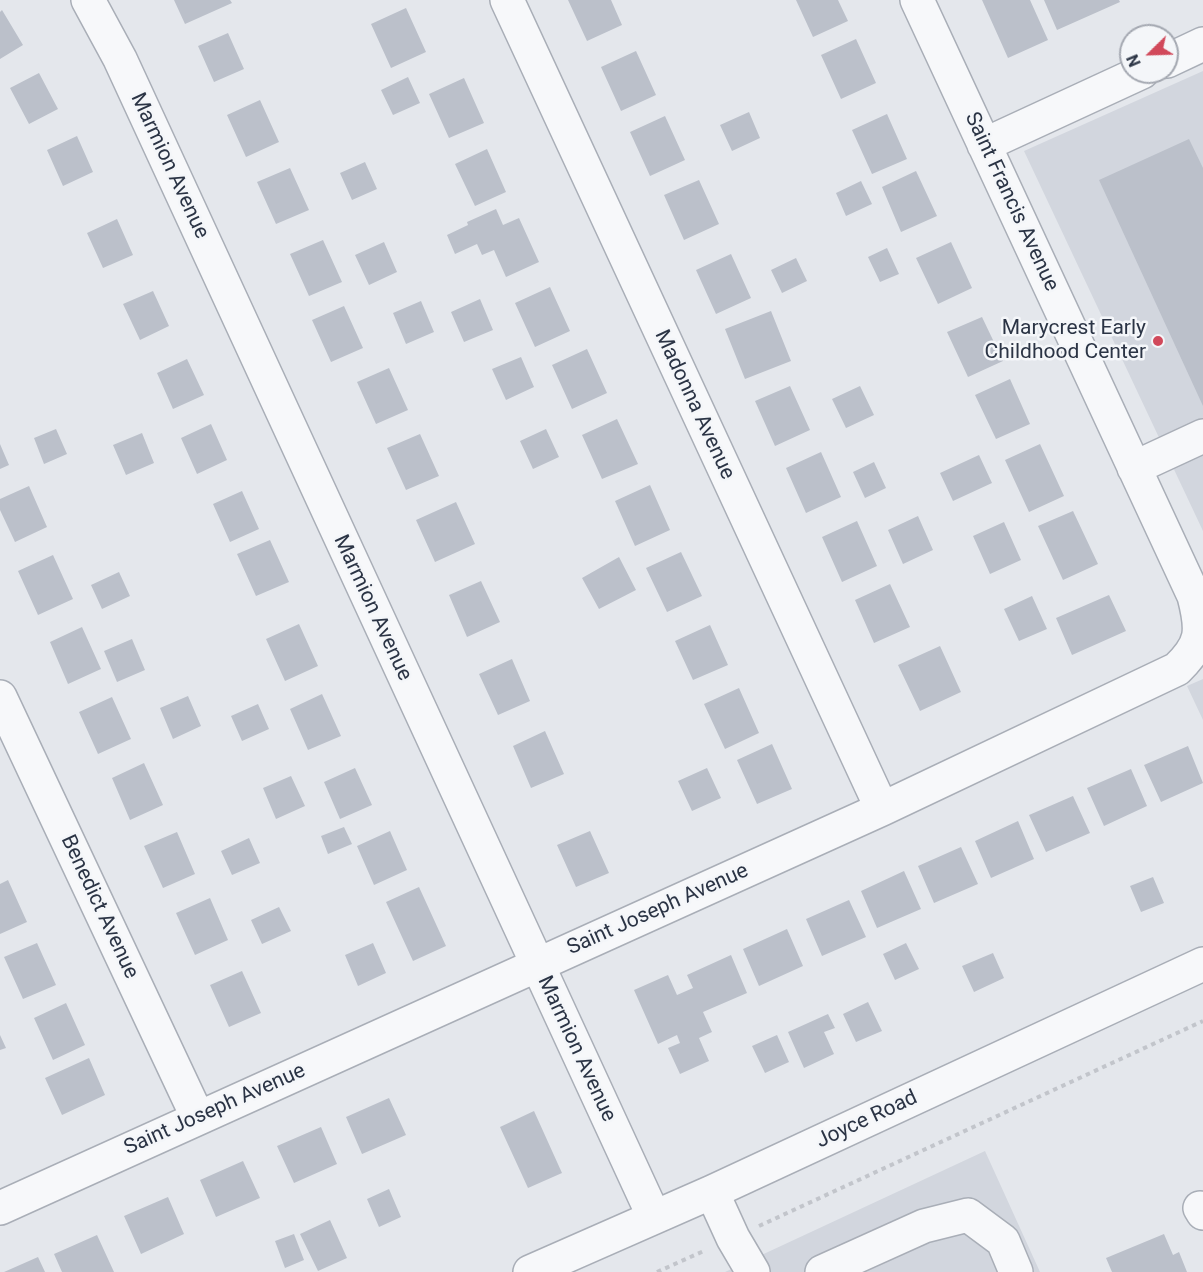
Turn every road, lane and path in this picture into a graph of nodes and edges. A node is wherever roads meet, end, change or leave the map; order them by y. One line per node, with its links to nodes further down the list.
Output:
1 (88, 0): 14 (street, Marmion Avenue)
2 (507, 0): 12 (street, Madonna Avenue)
3 (917, 0): 7 (street, Saint Francis Avenue)
4 (1203, 44): 5 (street)
5 (1179, 55)
6 (1119, 83): 7 (street)
7 (984, 145): 9 (street, Saint Francis Avenue)
8 (1203, 436): 9 (street)
9 (1134, 468): 10 (street, Saint Francis Avenue)
10 (1202, 636): 12 (street, Saint Joseph Avenue)
11 (0, 697): 16 (street, Benedict Avenue)
12 (882, 809): 14 (street, Saint Joseph Avenue)
13 (1203, 964): 17 (street, Joyce Road)
14 (537, 965): 16 (street, Saint Joseph Avenue); 19 (street, Marmion Avenue)
15 (1203, 1021): 20 (path)
16 (198, 1118): 18 (street, Saint Joseph Avenue)
17 (712, 1192): 19 (street, Joyce Road); 20 (street)
18 (0, 1208)
19 (654, 1217): 21 (street, Joyce Road)
20 (733, 1238): 22 (path); 23 (street)
21 (530, 1272)
22 (657, 1272)
23 (753, 1272)
24 (822, 1272): 25 (street)
25 (1016, 1272)

